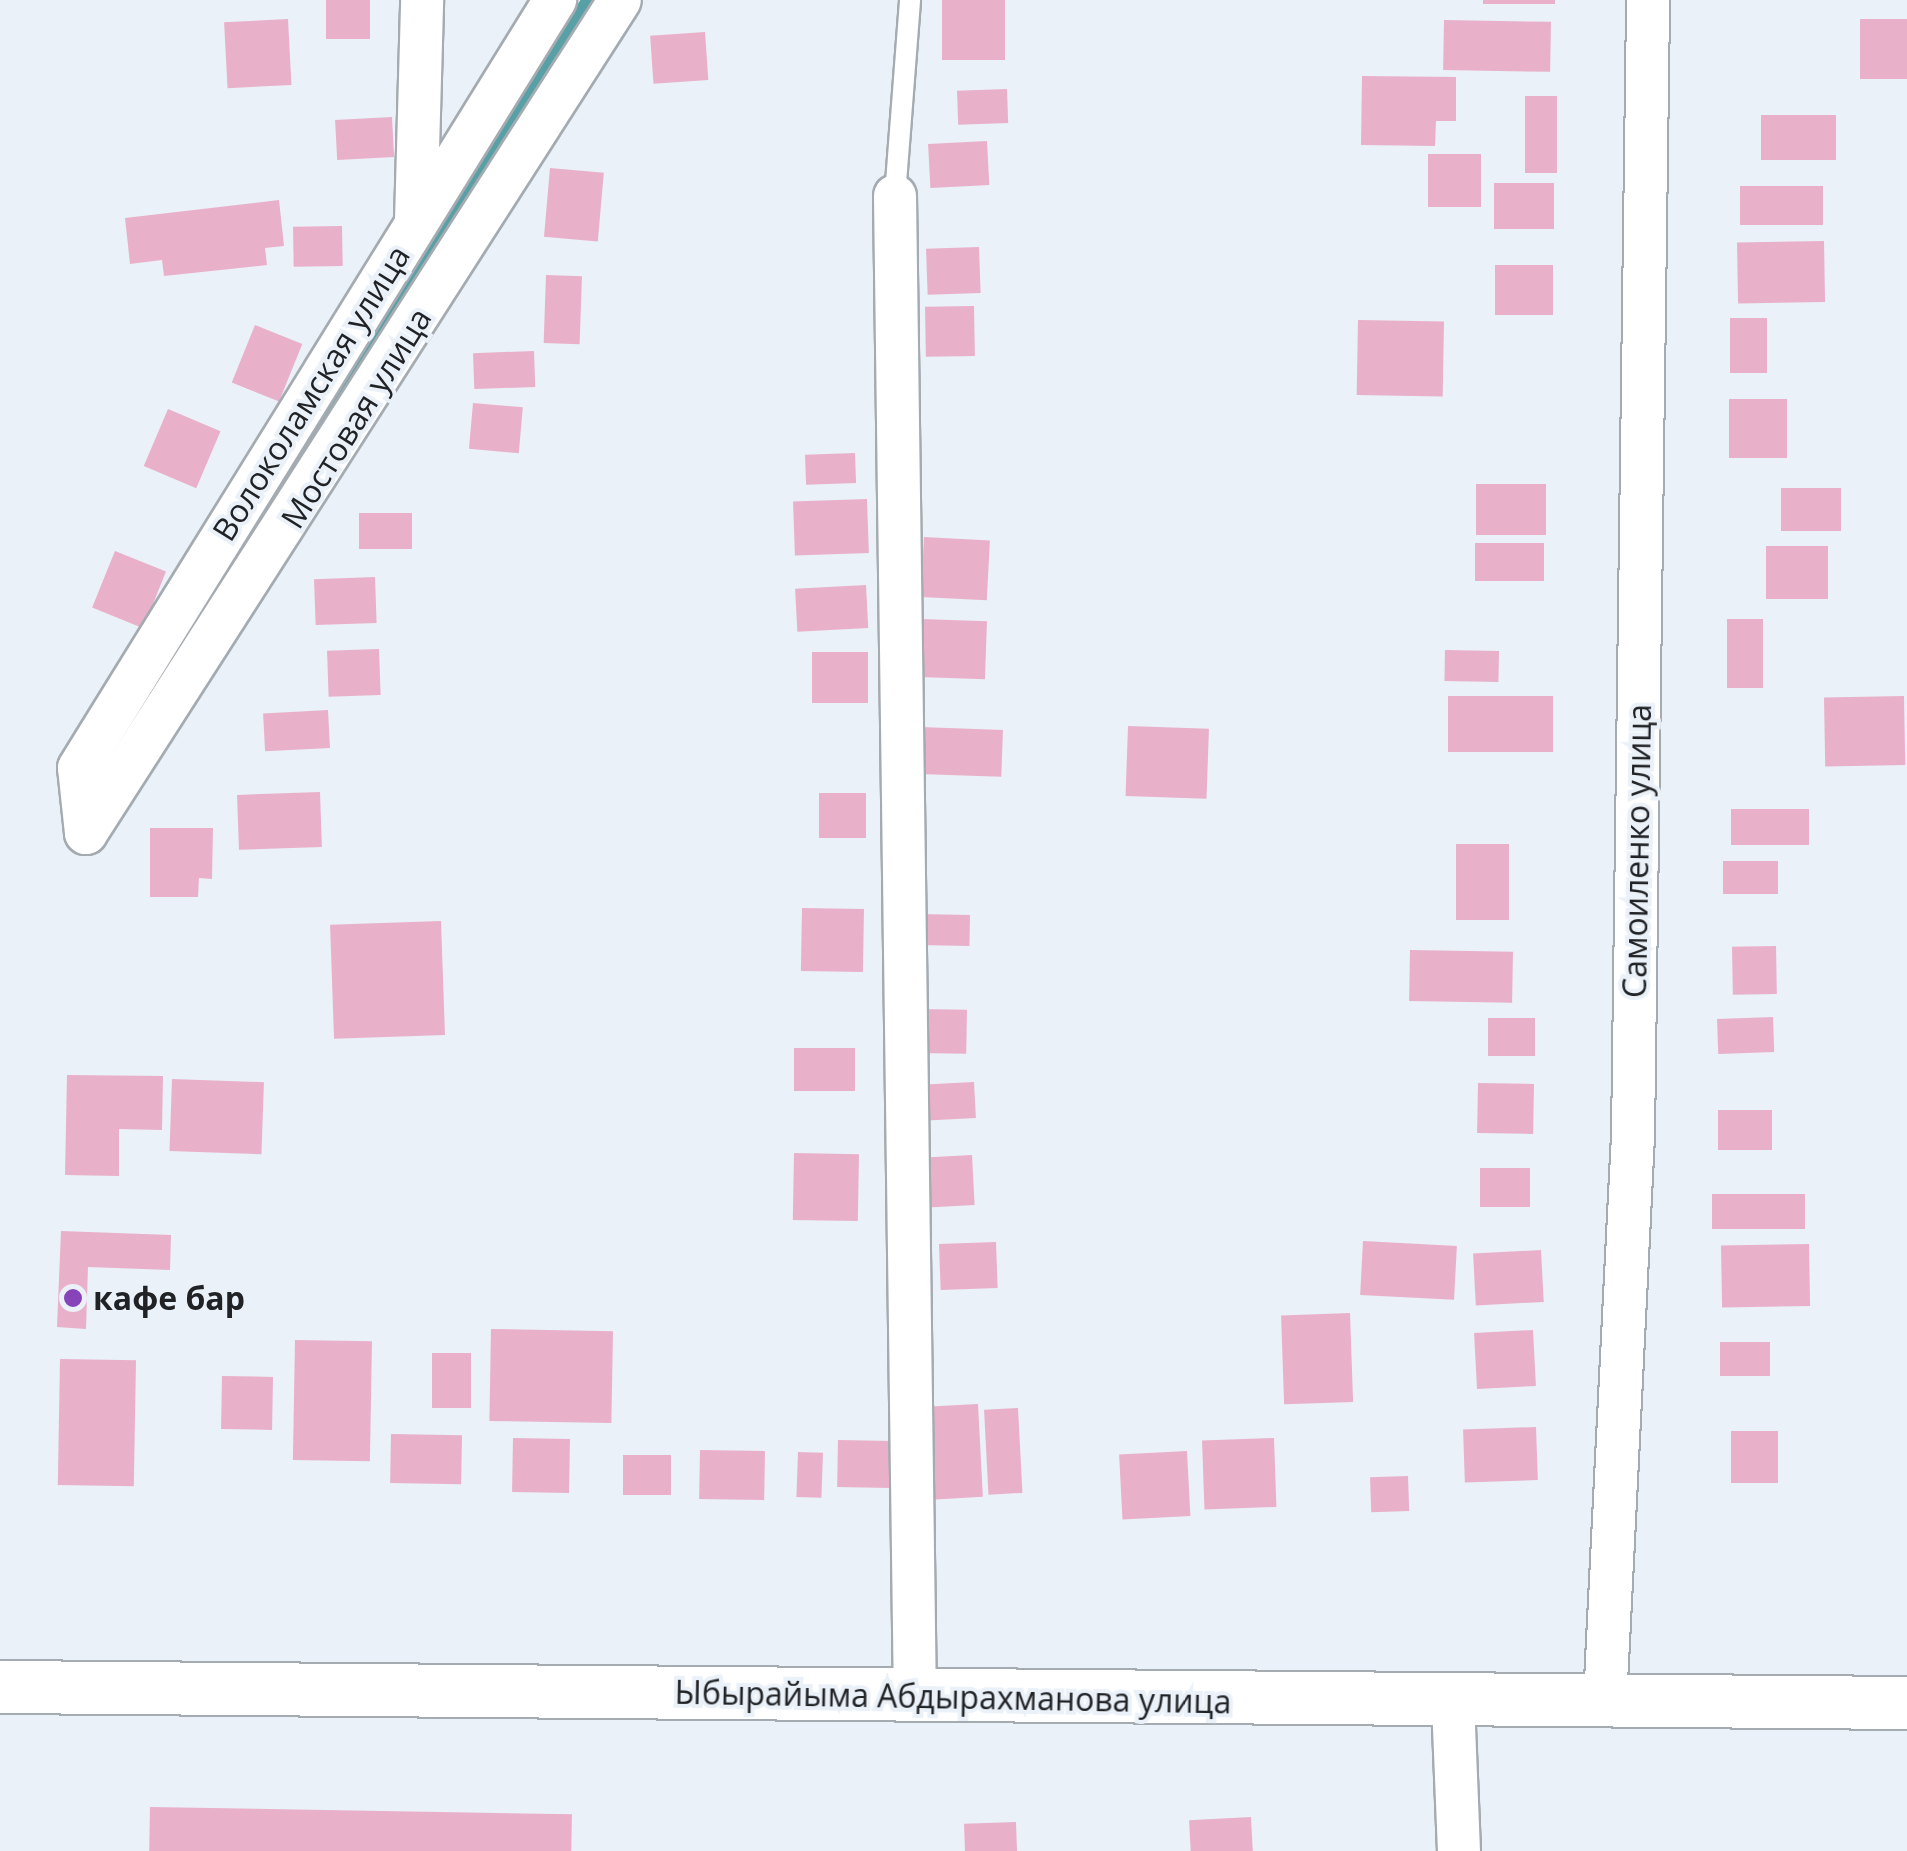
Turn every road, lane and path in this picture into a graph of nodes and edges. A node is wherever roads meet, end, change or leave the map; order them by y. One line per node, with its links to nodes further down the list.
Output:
1 (422, 0): 7 (street)
2 (555, 0): 7 (street, Волоколамская улица)
3 (620, 0): 8 (street, Мостовая улица)
4 (910, 0): 6 (lane)
5 (1648, 0): 12 (street, Самоиленко улица)
6 (896, 196): 10 (street)
7 (416, 221): 8 (street, Волоколамская улица)
8 (86, 834)
9 (0, 1687): 10 (street, Ыбырайыма Абдырахманова улица)
10 (915, 1696): 11 (street, Ыбырайыма Абдырахманова улица)
11 (1453, 1702): 12 (street, Ыбырайыма Абдырахманова улица); 14 (street)
12 (1605, 1702): 13 (street, Ыбырайыма Абдырахманова улица)
13 (1907, 1703)
14 (1459, 1851)

